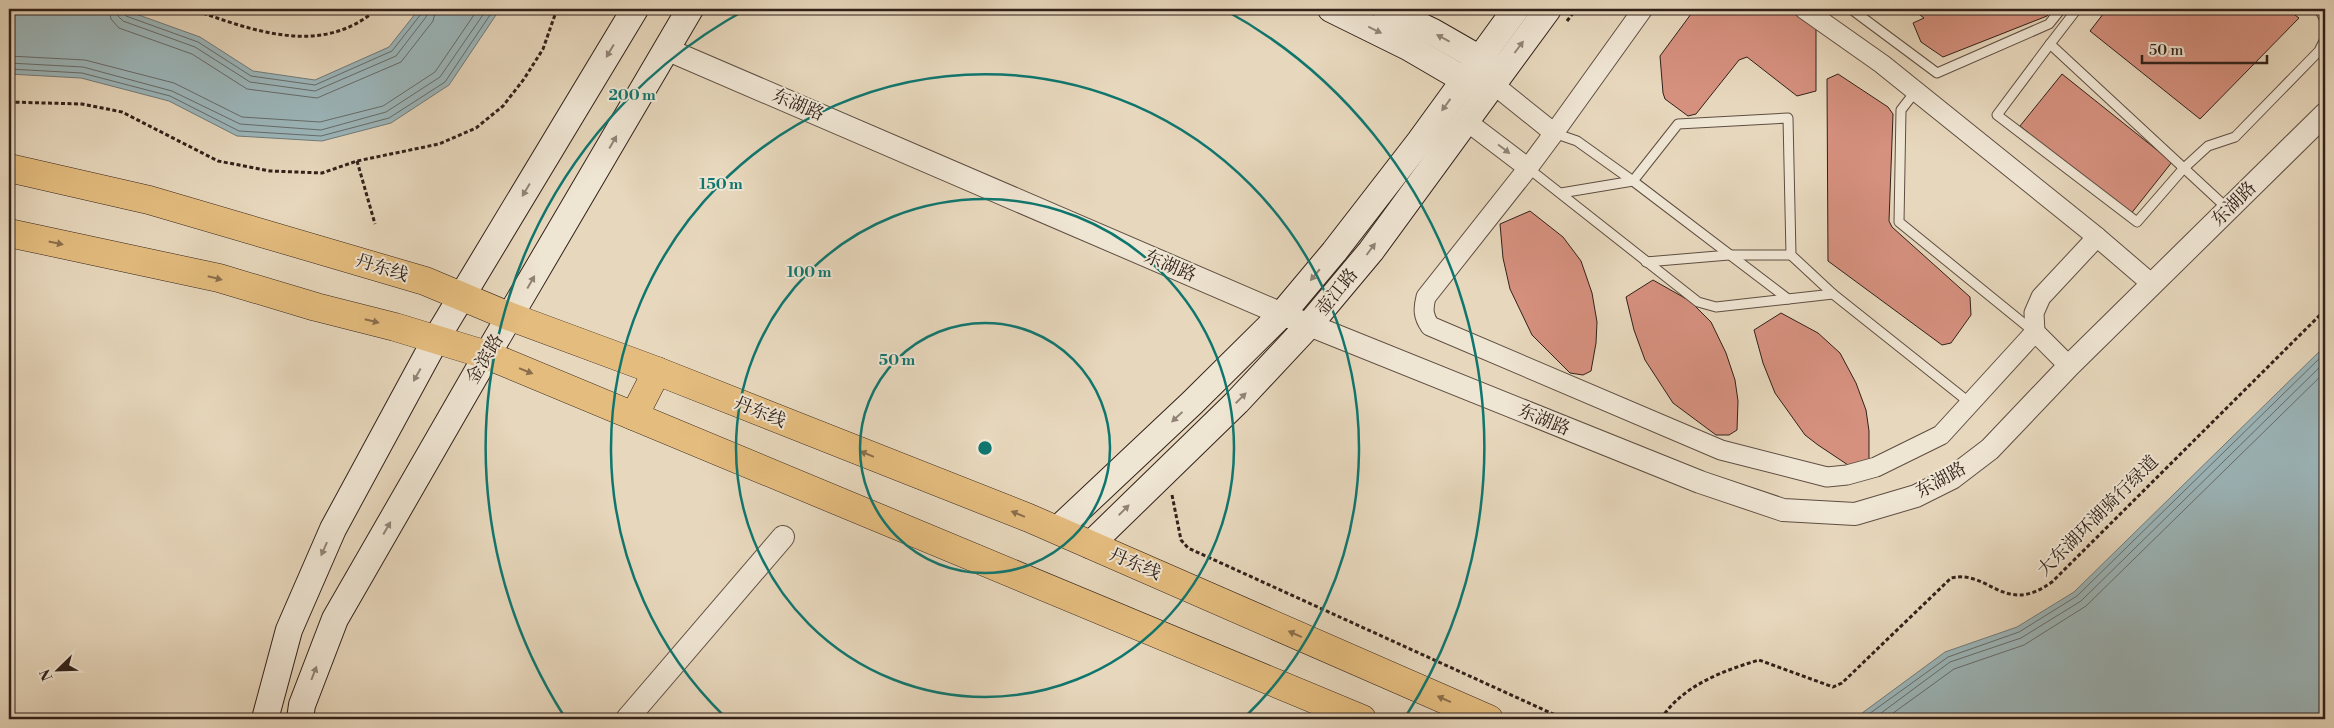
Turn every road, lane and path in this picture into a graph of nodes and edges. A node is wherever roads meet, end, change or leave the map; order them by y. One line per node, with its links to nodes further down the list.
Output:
1 (190, 9): 2 (path)
2 (377, 9)
3 (557, 9): 27 (path)
4 (635, 9): 42 (main road, one-way to 42)
5 (690, 9): 20 (main road, 金滨路)
6 (1331, 9): 21 (main road, one-way to 21)
7 (1385, 9): 21 (main road, one-way to 7)
8 (1516, 9): 21 (main road, 壶江路)
9 (1576, 9): 16 (path)
10 (1643, 9): 26 (street)
11 (1804, 9): 22 (street)
12 (1851, 9): 13 (lane)
13 (2061, 9)
14 (2077, 9): 19 (lane)
15 (2319, 9): 17 (lane)
16 (1557, 16): 21 (main road, 壶江路, one-way to 16)
17 (2325, 20)
18 (2325, 39): 30 (lane)
19 (2050, 44): 30 (lane); 30 (lane)
20 (666, 49): 45 (street, 东湖路); 46 (main road, 金滨路, one-way to 20)
21 (1485, 77): 25 (main road, 壶江路); 26 (street); 45 (main road, 壶江路, one-way to 45)
22 (1915, 92): 36 (street); 48 (lane)
23 (9, 102): 27 (path)
24 (2325, 114): 33 (street, 东湖路)
25 (1465, 120): 29 (street, one-way to 29); 47 (main road, 壶江路, one-way to 25)
26 (1554, 134): 29 (street); 31 (lane)
27 (358, 161): 34 (path)
28 (9, 168): 42 (highway, 丹东线)
29 (1528, 168): 32 (lane); 53 (street)
30 (2183, 169): 33 (lane)
31 (1633, 180): 32 (lane); 37 (lane); 38 (lane)
32 (1560, 193): 39 (lane)
33 (2228, 209): 40 (street, 东湖路)
34 (375, 224)
35 (9, 233): 49 (highway, one-way to 49)
36 (2097, 237): 40 (street); 48 (street)
37 (1729, 255): 38 (lane); 39 (lane); 43 (lane)
38 (1791, 255): 41 (lane)
39 (1646, 262): 43 (lane)
40 (2153, 285): 51 (street, 东湖路)
41 (1833, 294): 43 (lane); 53 (lane)
42 (463, 296): 46 (highway, 丹东线); 49 (main road)
43 (1788, 299)
44 (2325, 310): 65 (path, 大东湖环湖骑行绿道)
45 (1282, 314): 47 (street, 东湖路); 56 (main road, 壶江路, one-way to 56)
46 (511, 317): 50 (main road, 金滨路); 52 (highway, 丹东线)
47 (1310, 325): 51 (street, 东湖路); 58 (main road, 壶江路, one-way to 47)
48 (2035, 332): 51 (street); 53 (street)
49 (436, 340): 50 (highway); 59 (main road, one-way to 59)
50 (487, 355): 54 (highway, one-way to 54); 60 (main road, 金滨路, one-way to 50)
51 (2069, 366)
52 (657, 371): 54 (highway); 56 (highway, 丹东线, one-way to 52)
53 (1970, 403)
54 (634, 416): 62 (highway)
55 (1176, 487): 64 (path)
56 (1057, 530): 58 (highway, 丹东线)
57 (783, 537): 61 (street)
58 (1090, 545): 63 (highway, 丹东线, one-way to 58)
59 (265, 719)
60 (300, 719)
61 (627, 719)
62 (1362, 719)
63 (1489, 719)
64 (1564, 719)
65 (1661, 719)

